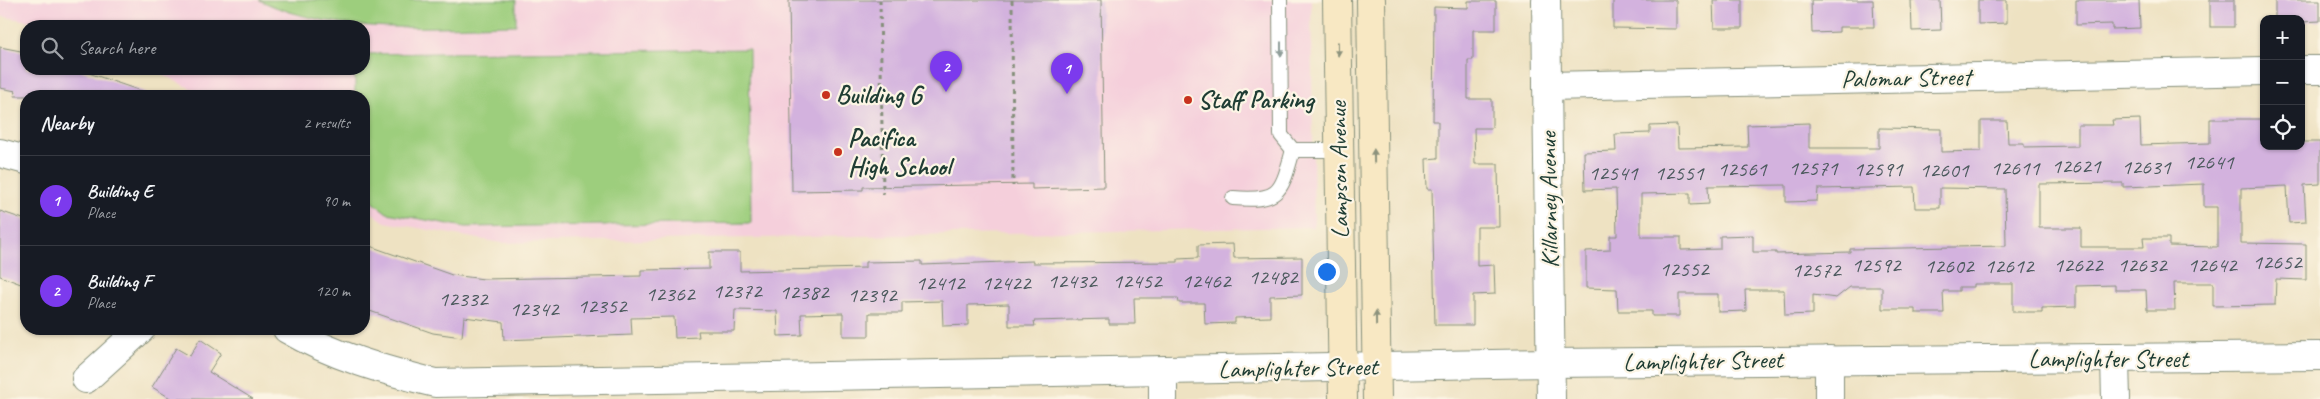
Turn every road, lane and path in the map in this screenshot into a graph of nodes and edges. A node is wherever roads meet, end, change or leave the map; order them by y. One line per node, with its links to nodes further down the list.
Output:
1 (880, 0): 16 (path)
2 (1012, 0): 15 (path)
3 (1280, 0): 11 (lane, one-way to 11)
4 (1337, 0): 12 (main road, Lampson Avenue, one-way to 12)
5 (1371, 0): 24 (main road, Lampson Avenue, one-way to 5)
6 (1546, 0): 10 (street, Killarney Avenue)
7 (2305, 70): 8 (street)
8 (2320, 70)
9 (2260, 71): 10 (street, Palomar Street)
10 (1548, 86): 23 (street, Killarney Avenue)
11 (1294, 150): 12 (lane); 17 (lane)
12 (1339, 150): 25 (main road, Lampson Avenue)
13 (0, 153): 14 (street)
14 (20, 158)
15 (1013, 186)
16 (883, 194)
17 (1232, 198)
18 (135, 335): 27 (street)
19 (298, 335): 26 (street, Lamplighter Street)
20 (2320, 356): 22 (street, Lamplighter Street)
21 (1829, 360): 22 (street, Lamplighter Street); 23 (street, Lamplighter Street); 32 (street)
22 (2115, 360): 33 (street)
23 (1551, 364): 24 (street, Lamplighter Street); 31 (street, Killarney Avenue)
24 (1377, 367): 25 (street, Lamplighter Street); 30 (main road, Lampson Avenue)
25 (1343, 368): 26 (street, Lamplighter Street); 29 (main road, Lampson Avenue)
26 (1162, 371): 28 (street)
27 (86, 379)
28 (1163, 399)
29 (1343, 399)
30 (1378, 399)
31 (1551, 399)
32 (1829, 399)
33 (2116, 399)

